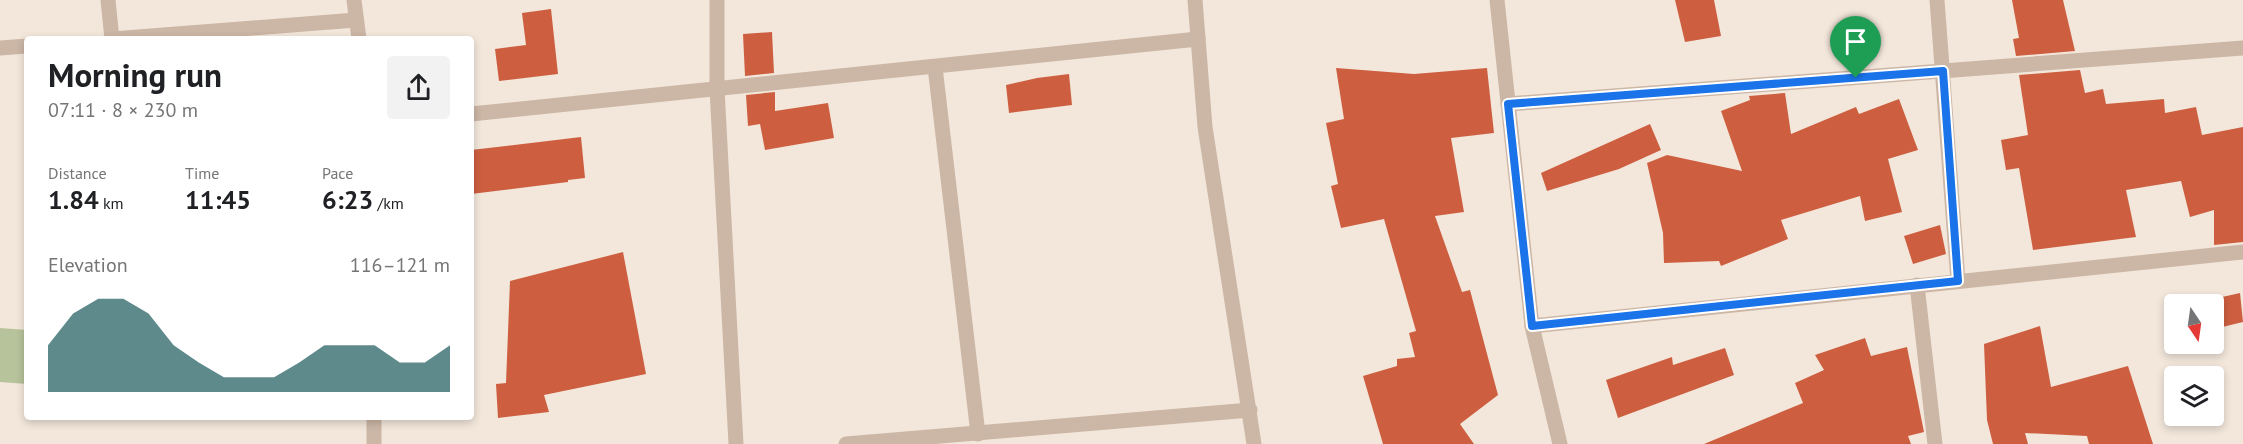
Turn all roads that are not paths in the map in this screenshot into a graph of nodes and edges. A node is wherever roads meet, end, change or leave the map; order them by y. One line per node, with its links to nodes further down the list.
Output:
1 (108, 0): 8 (street)
2 (354, 0): 7 (street)
3 (717, 0): 17 (street)
4 (1194, 0): 11 (street)
5 (1497, 0): 18 (street)
6 (1937, 0): 16 (street)
7 (356, 20): 9 (street); 10 (street)
8 (112, 36)
9 (151, 36)
10 (359, 36)
11 (1198, 39): 15 (street); 24 (street)
12 (24, 46): 13 (street)
13 (0, 48)
14 (2243, 48): 16 (street)
15 (935, 67): 17 (street); 26 (street)
16 (1943, 71): 18 (street); 21 (street)
17 (717, 89): 19 (street); 28 (street)
18 (1508, 104): 23 (street)
19 (474, 114)
20 (2243, 252): 21 (street)
21 (1958, 281): 22 (street)
22 (1917, 285): 23 (street); 32 (street)
23 (1532, 326): 31 (street)
24 (1250, 410): 26 (street); 30 (street)
25 (374, 420): 27 (street)
26 (978, 434): 29 (street)
27 (374, 444)
28 (736, 444)
29 (846, 444)
30 (1254, 444)
31 (1560, 444)
32 (1935, 444)

